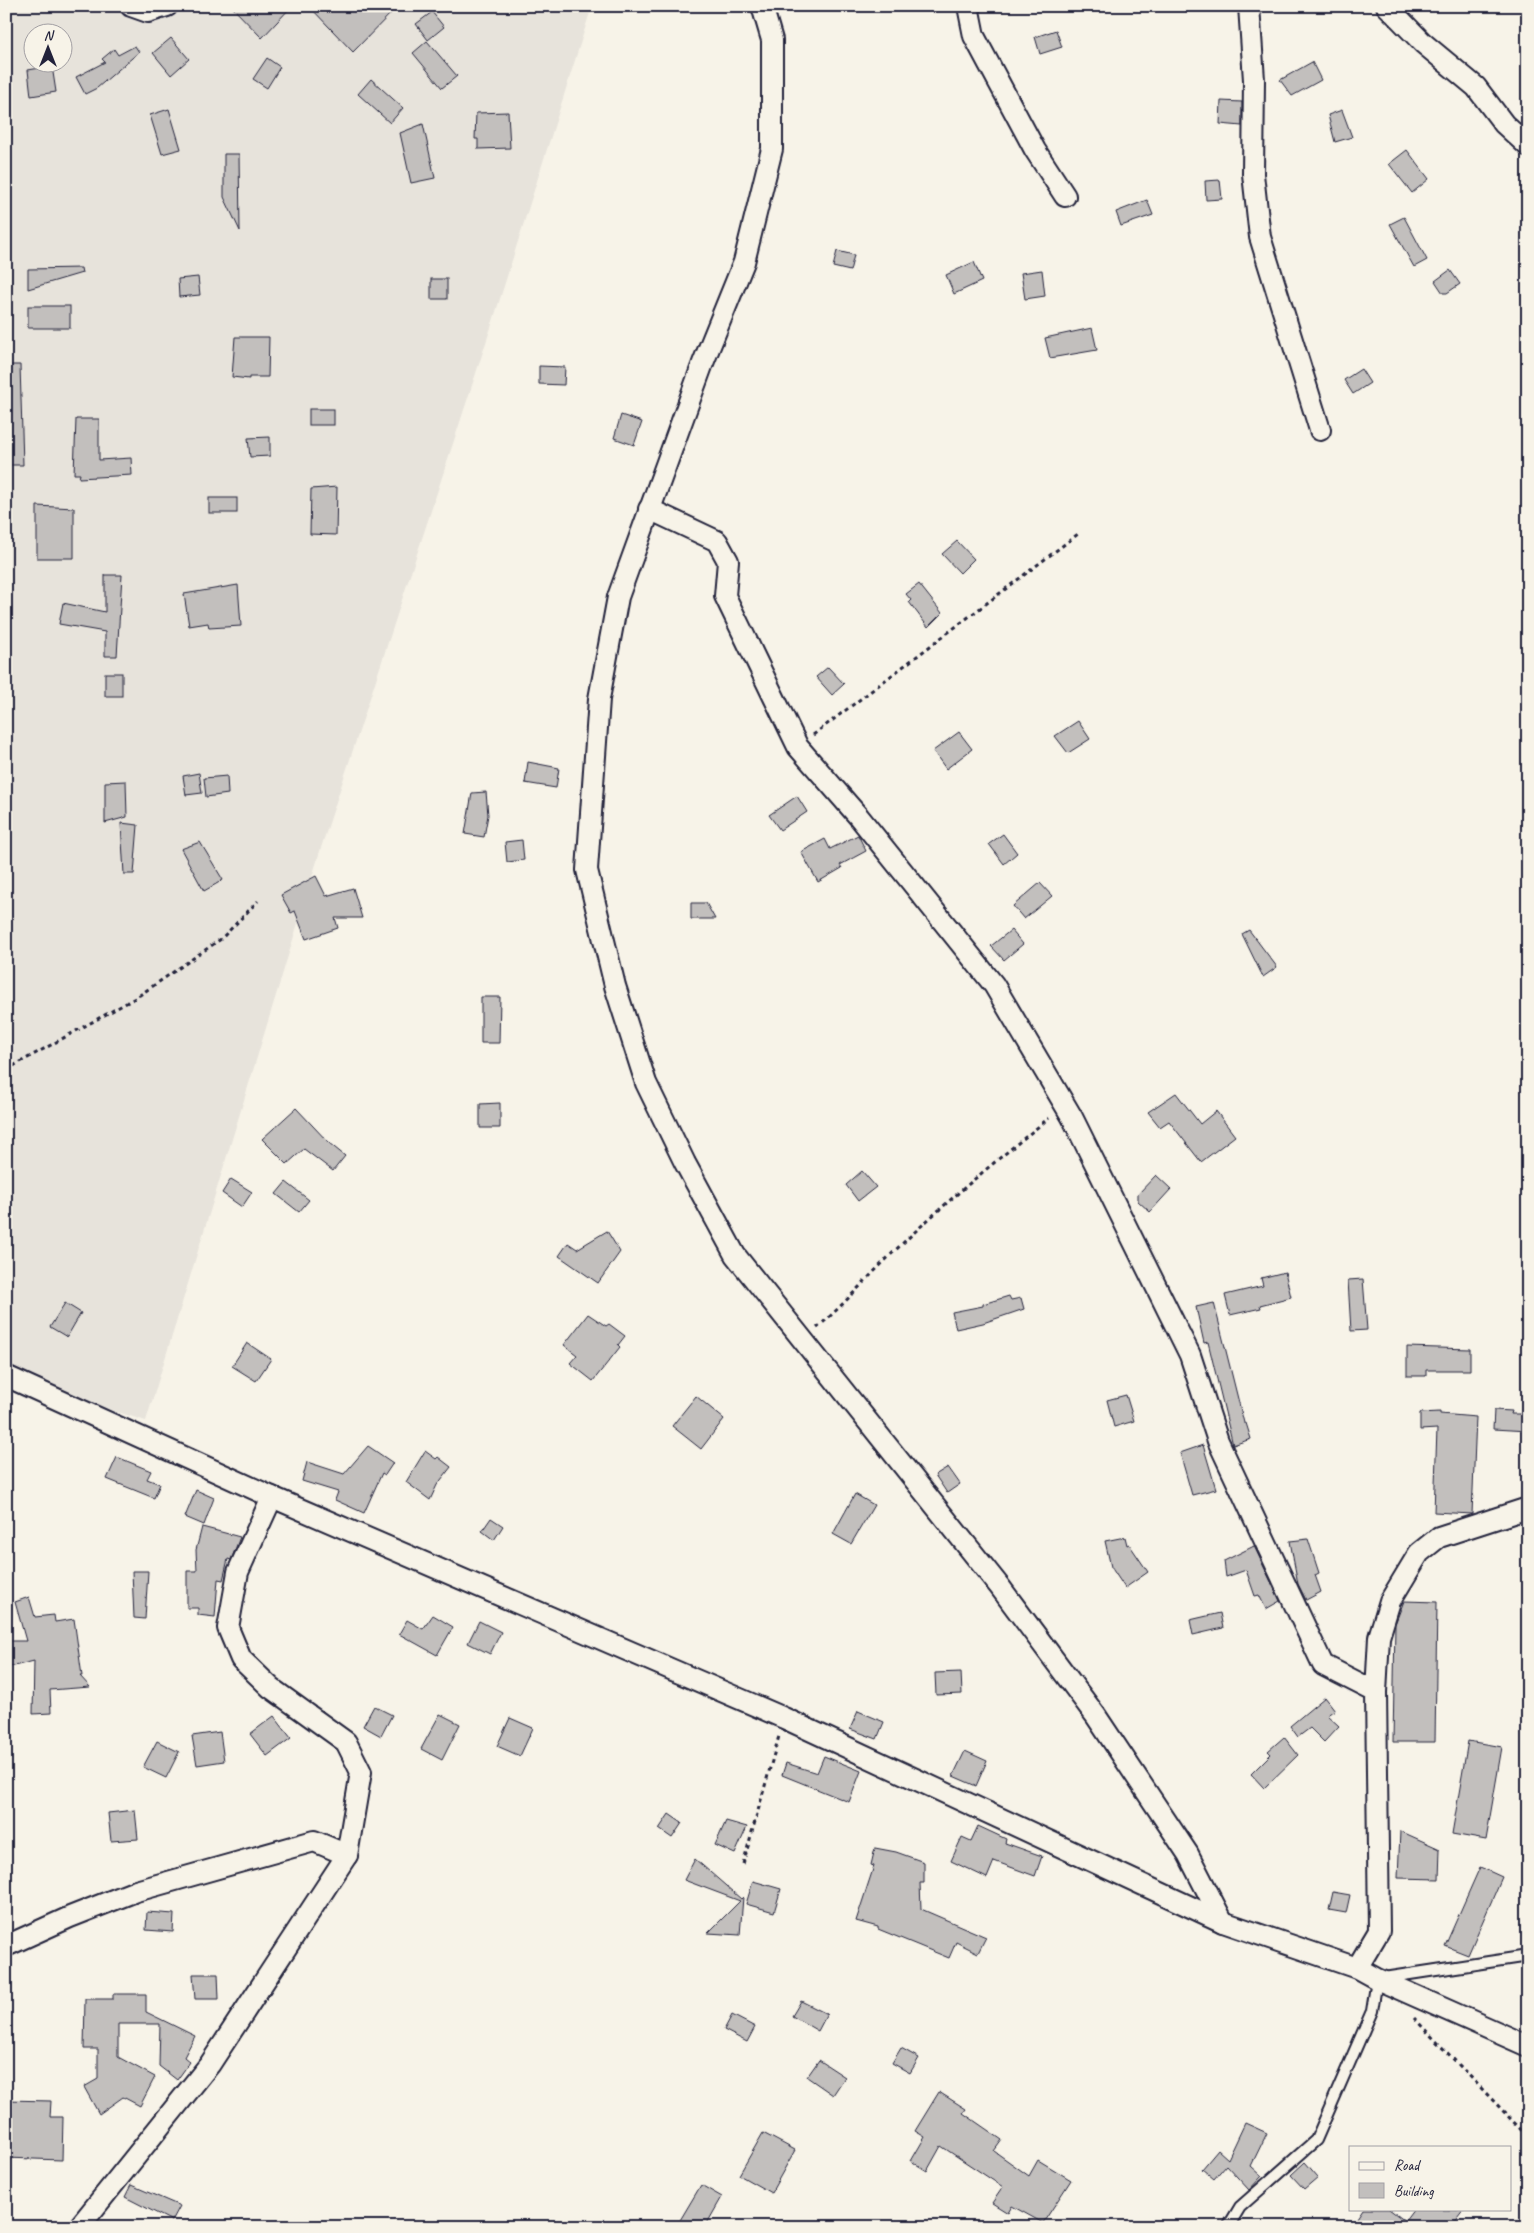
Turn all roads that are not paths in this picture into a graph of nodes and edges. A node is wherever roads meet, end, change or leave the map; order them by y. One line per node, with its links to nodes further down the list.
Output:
1 (131, 6): 2 (street)
2 (167, 6)
3 (762, 6): 10 (street)
4 (968, 6): 8 (street)
5 (1249, 6): 9 (street)
6 (1387, 6): 7 (street)
7 (1528, 146)
8 (1065, 196)
9 (1320, 430)
10 (649, 509): 14 (street); 16 (street)
11 (6, 1376): 12 (street)
12 (272, 1498): 15 (street); 16 (street)
13 (1528, 1508): 14 (street)
14 (1376, 1692): 19 (street)
15 (347, 1855): 17 (street); 22 (street)
16 (1224, 1922): 19 (street)
17 (6, 1946)
18 (1528, 1956): 20 (lane)
19 (1357, 1968): 20 (street)
20 (1377, 1979): 21 (street); 23 (lane)
21 (1528, 2046)
22 (79, 2227)
23 (1228, 2227)

